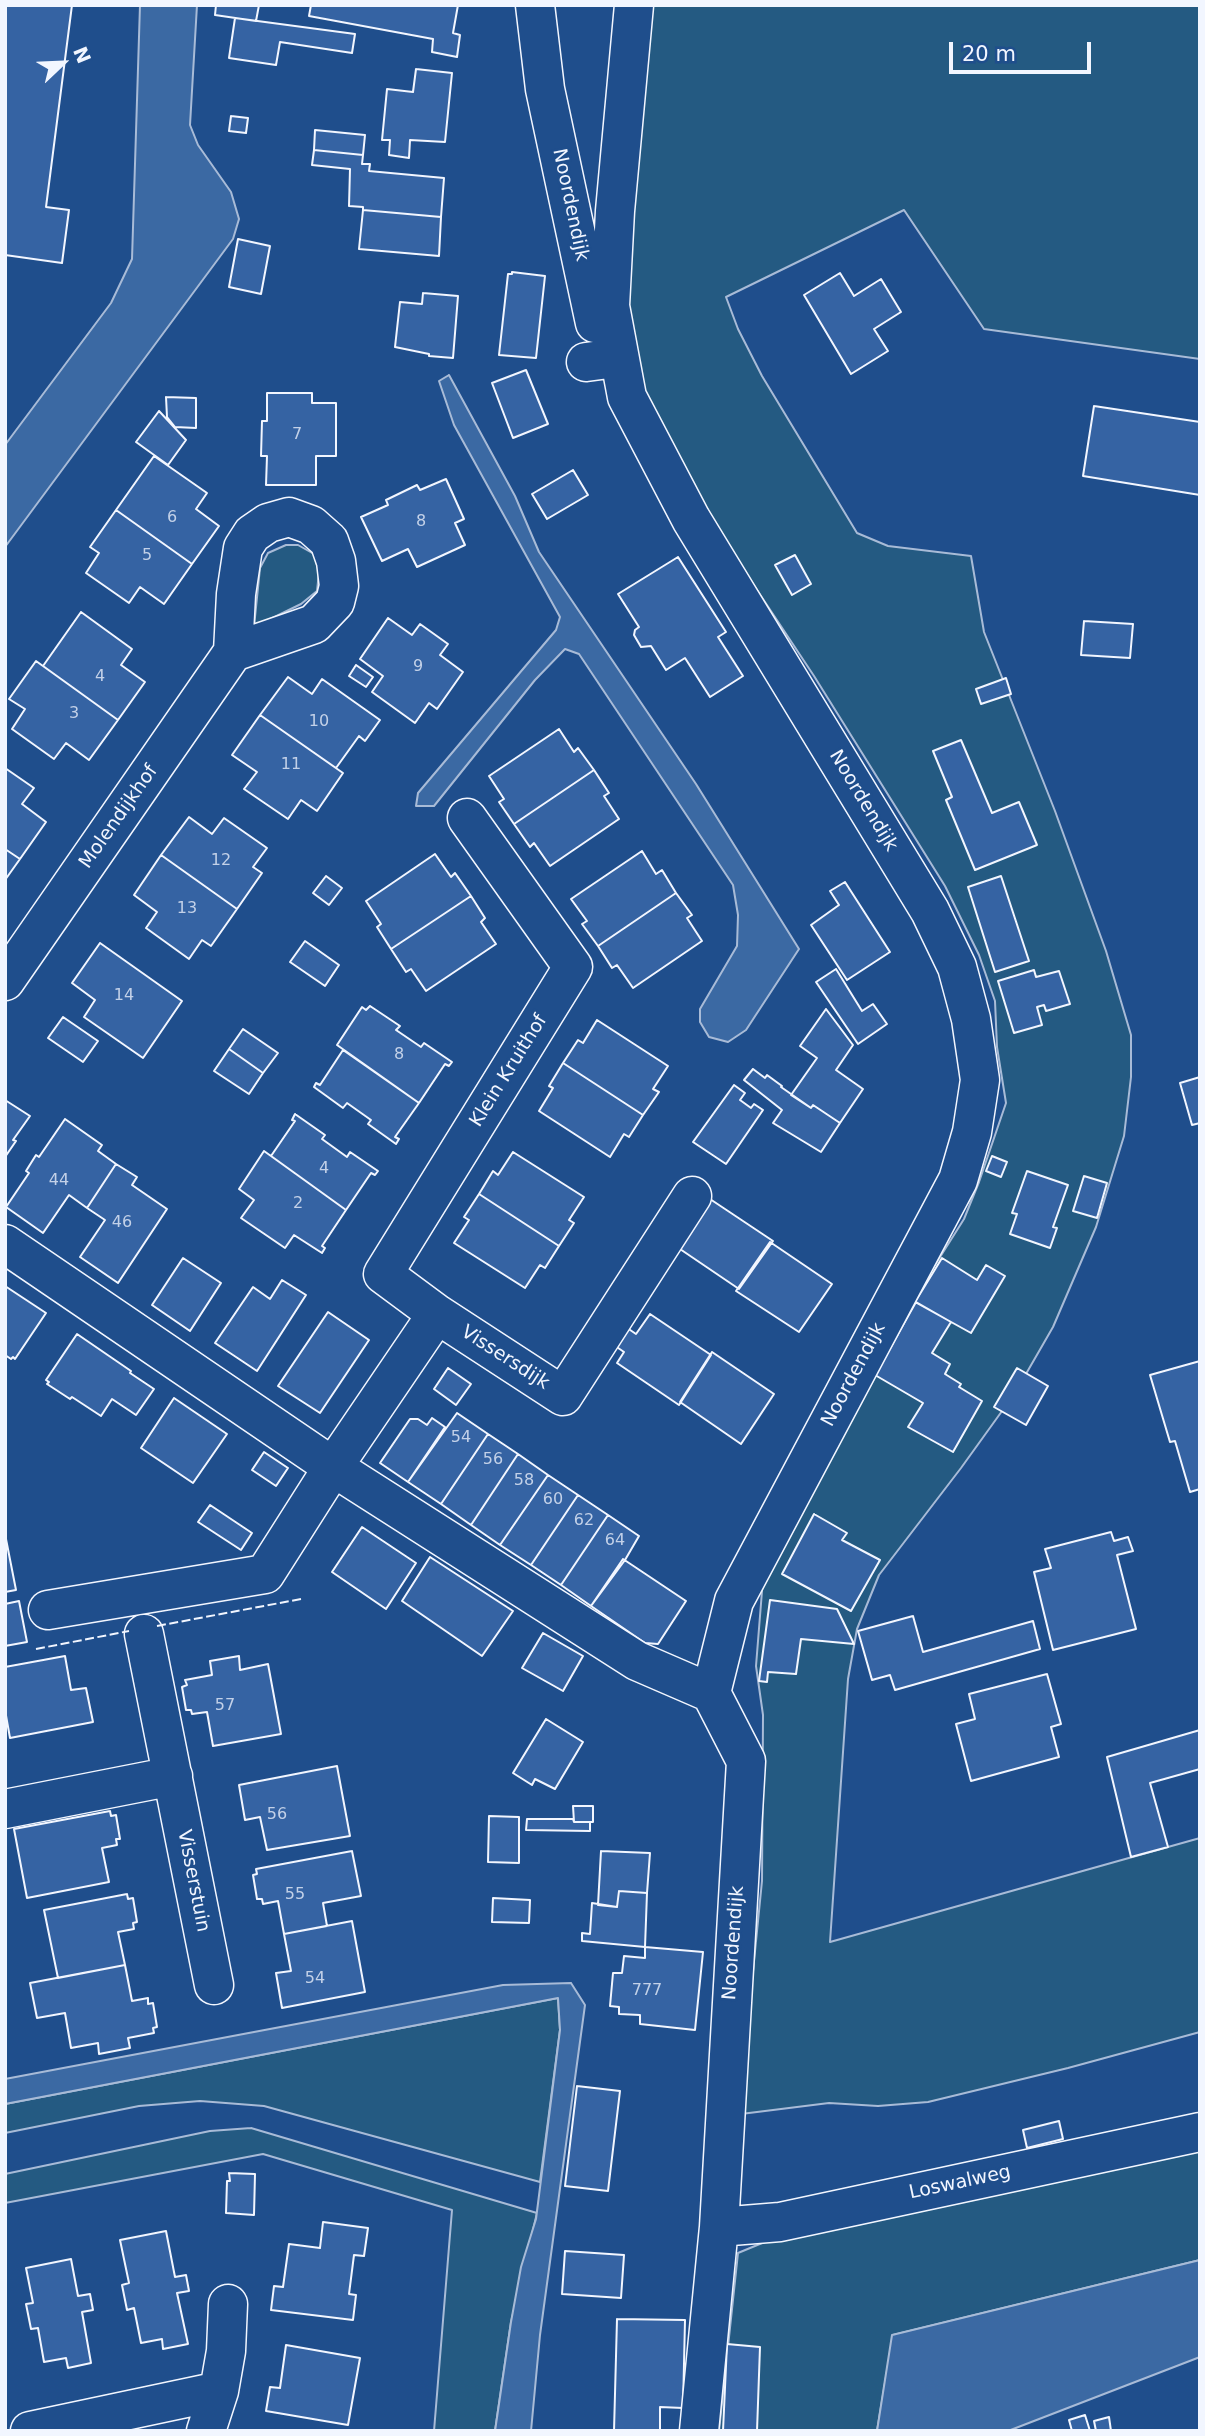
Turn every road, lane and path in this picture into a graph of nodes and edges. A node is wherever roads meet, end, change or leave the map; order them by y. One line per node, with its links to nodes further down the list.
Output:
1 (535, 5): 3 (street, Noordendijk)
2 (634, 5): 3 (street, Noordendijk)
3 (627, 397): 13 (street, Noordendijk)
4 (233, 652): 6 (street, Molendijkhof)
5 (467, 818): 9 (street, Klein Kruithof)
6 (5, 981)
7 (692, 1196): 9 (street, Vissersdijk)
8 (5, 1244): 10 (street)
9 (437, 1314): 10 (street)
10 (333, 1466): 11 (street); 13 (street)
11 (48, 1611)
12 (144, 1634): 14 (street, Visserstuin)
13 (711, 1693): 18 (street, Noordendijk)
14 (173, 1776): 15 (street); 16 (street, Visserstuin)
15 (5, 1809)
16 (214, 1986)
17 (1200, 2132): 18 (street, Loswalweg)
18 (719, 2227): 23 (street, Noordendijk)
19 (228, 2304): 20 (street)
20 (219, 2390): 21 (street); 22 (street)
21 (30, 2431)
22 (206, 2431)
23 (699, 2431)

